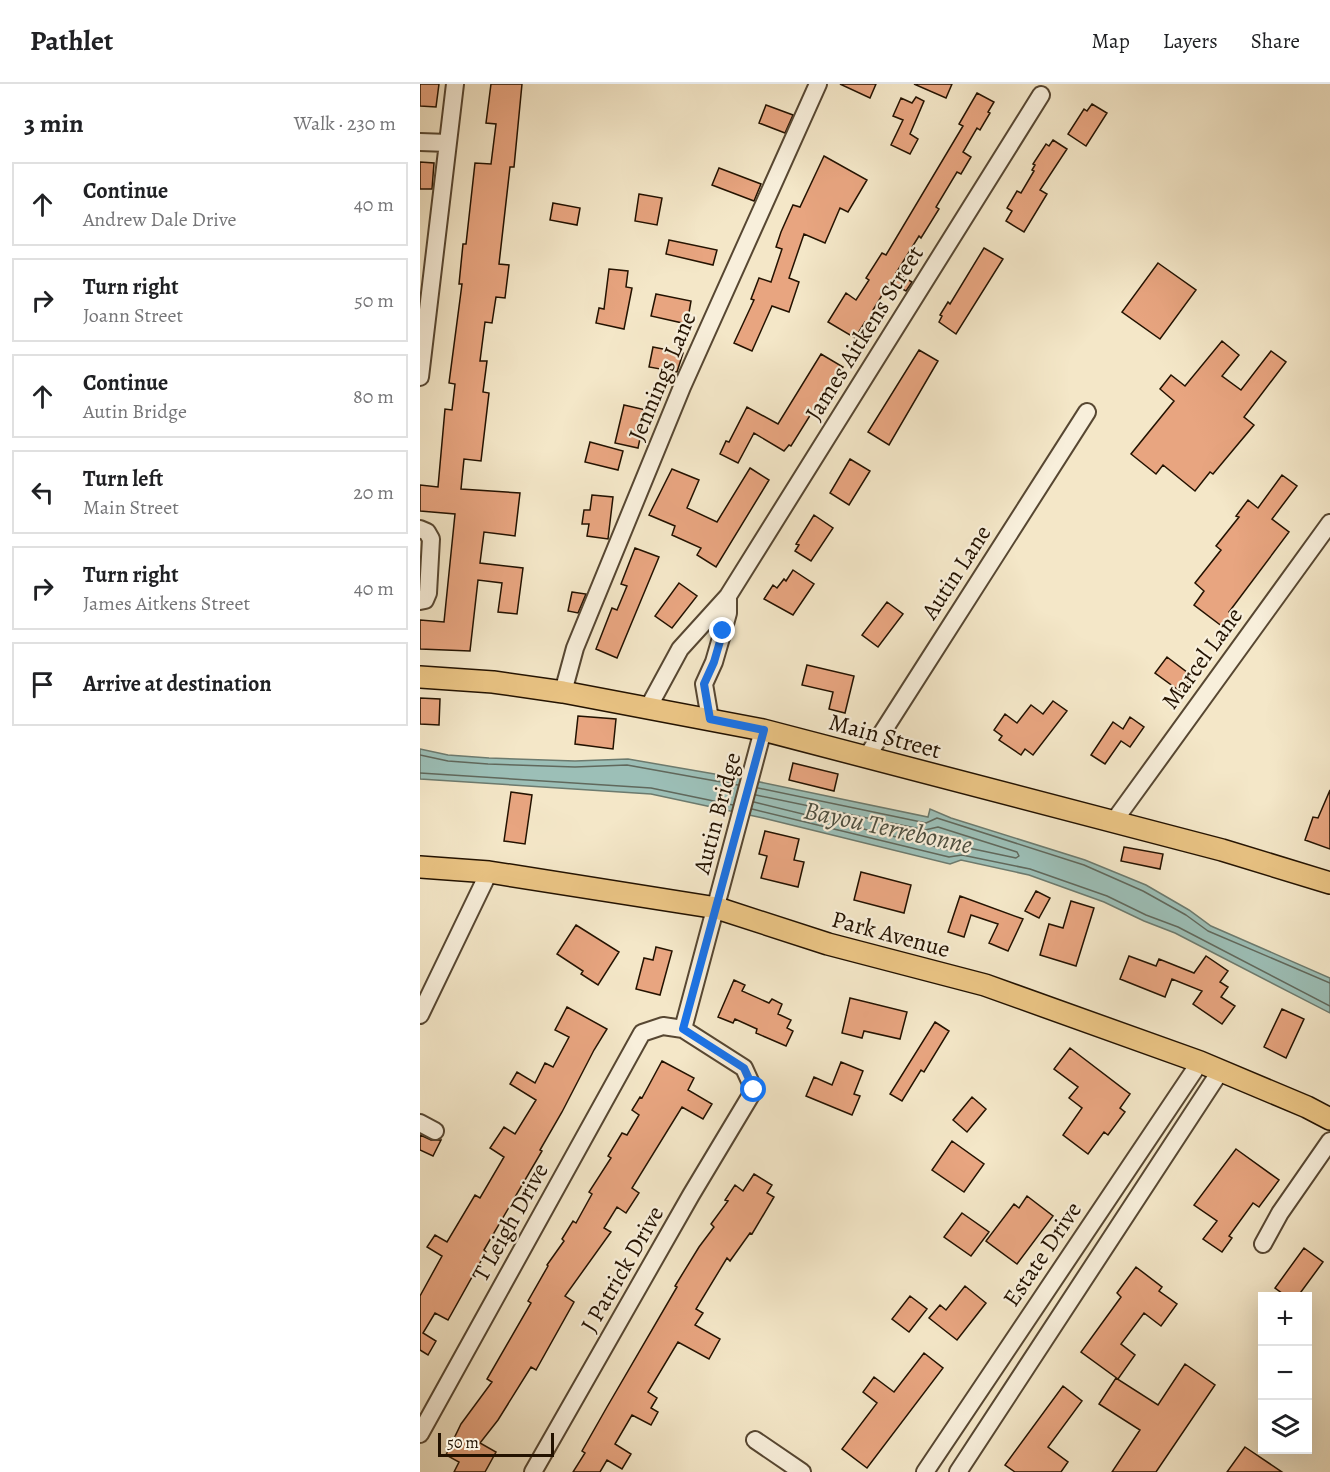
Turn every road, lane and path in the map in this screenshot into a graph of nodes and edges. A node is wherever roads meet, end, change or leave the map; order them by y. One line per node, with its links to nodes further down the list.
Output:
1 (455, 84): 5 (street)
2 (818, 84): 14 (street, Jennings Lane)
3 (1041, 95): 11 (street, James Aitkens Street)
4 (420, 142): 5 (street)
5 (447, 143): 6 (street)
6 (424, 307): 7 (street)
7 (420, 377)
8 (1087, 412): 18 (street, Autin Lane)
9 (1330, 523): 19 (street, Marcel Lane)
10 (420, 530): 12 (street)
11 (728, 596): 15 (street, James Aitkens Street); 16 (street, James Aitkens Street)
12 (420, 601)
13 (420, 677): 14 (main road, Main Street)
14 (563, 692): 15 (main road, Main Street)
15 (648, 708): 16 (main road, Main Street)
16 (710, 719): 17 (main road, Main Street)
17 (764, 730): 18 (main road, Main Street); 23 (street, Autin Bridge)
18 (866, 758): 19 (main road, Main Street)
19 (1114, 821): 22 (main road, Main Street)
20 (420, 867): 21 (main road, Park Avenue)
21 (489, 872): 23 (main road, Park Avenue); 24 (street)
22 (1330, 883)
23 (717, 908): 25 (street, Autin Bridge); 26 (main road, Park Avenue)
24 (420, 1016)
25 (683, 1029): 31 (street, T Leigh Drive); 33 (street, J Patrick Drive)
26 (1200, 1062): 27 (main road, Park Avenue); 35 (street, Estate Drive)
27 (1221, 1070): 28 (main road, Park Avenue); 36 (street, Estate Drive)
28 (1330, 1119)
29 (1330, 1141): 30 (street)
30 (1263, 1244)
31 (420, 1434)
32 (754, 1440): 34 (street)
33 (533, 1472)
34 (802, 1472)
35 (925, 1472)
36 (958, 1472)

